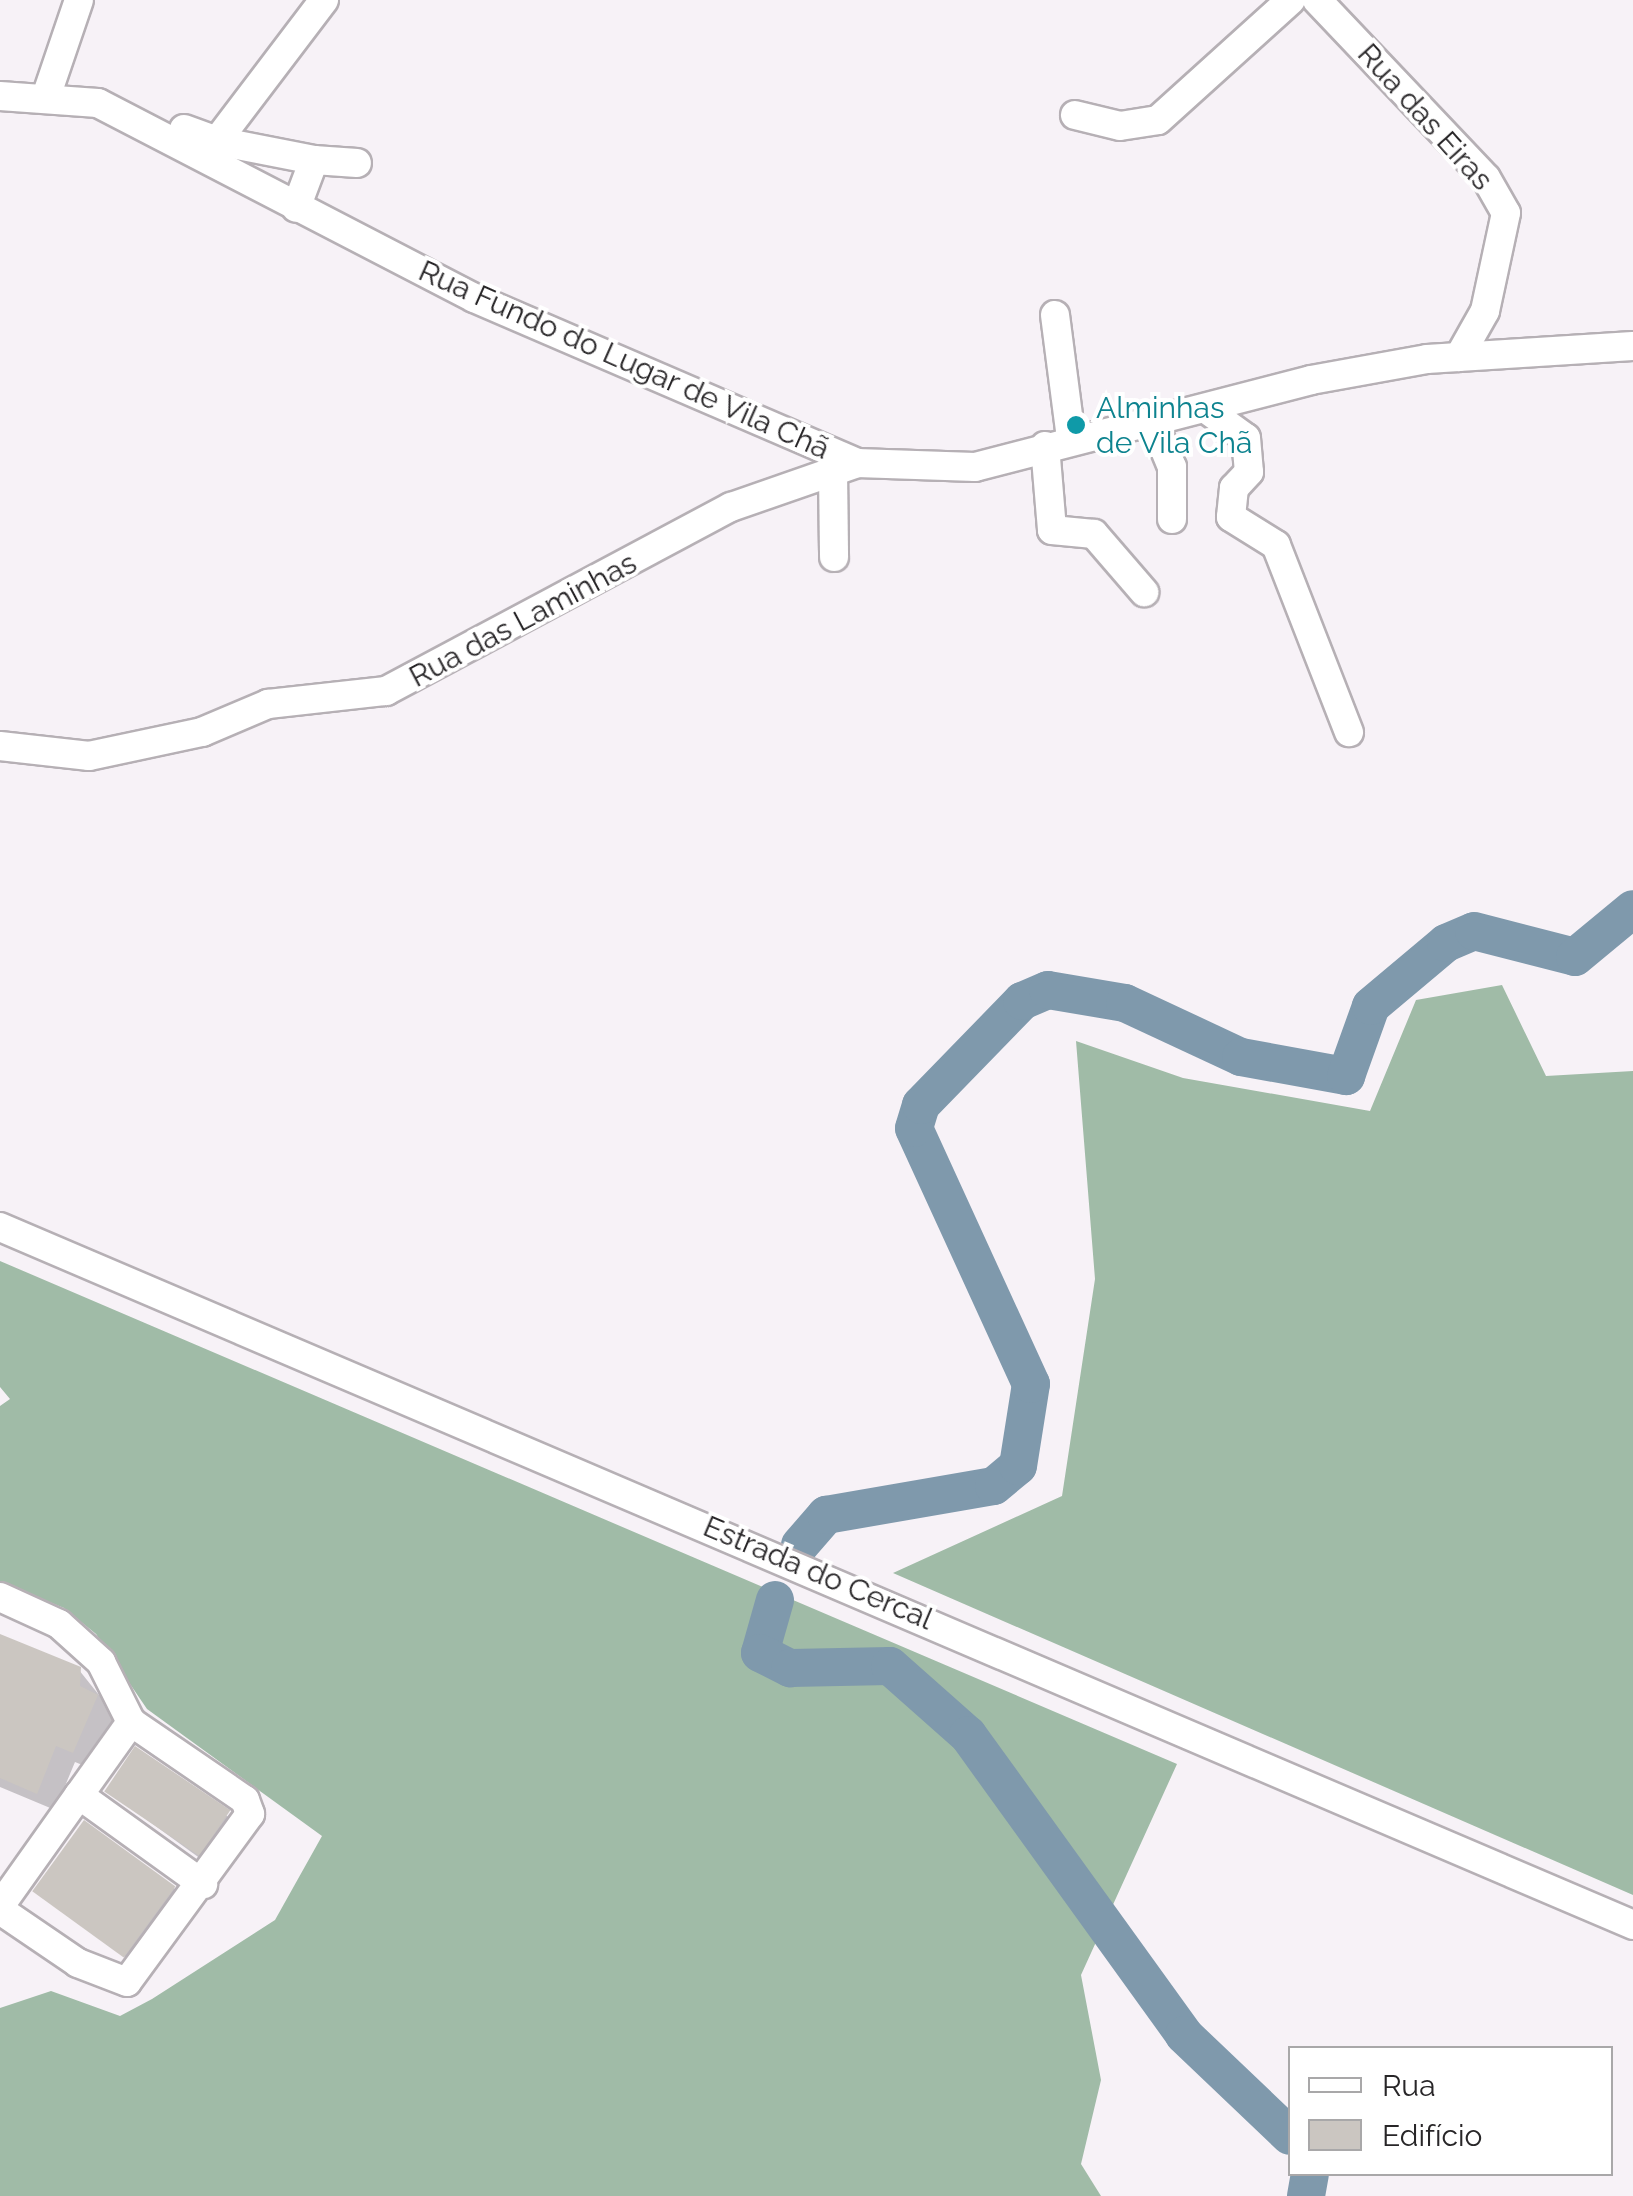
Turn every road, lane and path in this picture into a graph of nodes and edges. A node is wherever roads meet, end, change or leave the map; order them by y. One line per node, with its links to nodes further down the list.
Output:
1 (79, 0): 5 (street)
2 (324, 0): 9 (street)
3 (1291, 0): 7 (street)
4 (1317, 0): 15 (street, Rua das Eiras)
5 (47, 94): 6 (street, Rua Fundo do Lugar de Vila Chã); 8 (street, Rua Fundo do Lugar de Vila Chã)
6 (0, 96)
7 (1075, 115)
8 (125, 116): 9 (street); 12 (street, Rua Fundo do Lugar de Vila Chã)
9 (216, 141): 10 (street)
10 (314, 160): 11 (street); 12 (street)
11 (357, 163)
12 (296, 208): 19 (street, Rua Fundo do Lugar de Vila Chã)
13 (1055, 315): 18 (street)
14 (1633, 346): 15 (street, Rua Fundo do Lugar de Vila Chã)
15 (1459, 357): 16 (street, Rua Fundo do Lugar de Vila Chã)
16 (1206, 410): 17 (street, Rua Fundo do Lugar de Vila Chã); 23 (street)
17 (1153, 421): 18 (street, Rua Fundo do Lugar de Vila Chã); 20 (street)
18 (1058, 442): 19 (street, Rua Fundo do Lugar de Vila Chã); 22 (street)
19 (845, 467): 21 (street); 24 (street, Rua das Laminhas)
20 (1172, 519)
21 (834, 557)
22 (1144, 592)
23 (1349, 732)
24 (0, 746)
25 (0, 1227): 31 (street, Estrada do Cercal)
26 (0, 1597): 27 (street)
27 (132, 1722): 28 (street); 29 (street)
28 (79, 1794): 29 (street); 30 (street)
29 (203, 1884): 30 (street)
30 (0, 1908)
31 (1633, 1925)

